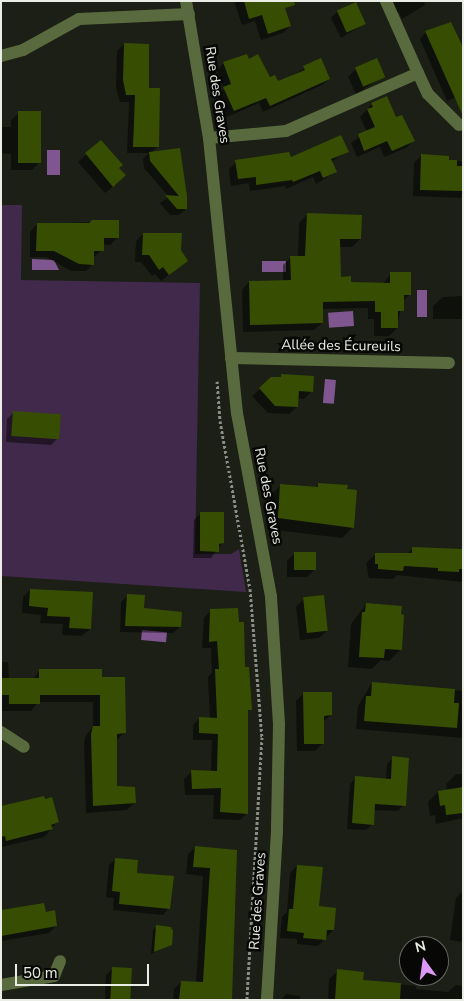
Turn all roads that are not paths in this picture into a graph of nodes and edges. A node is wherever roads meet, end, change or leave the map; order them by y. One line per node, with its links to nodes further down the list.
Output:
1 (186, 1): 3 (street, Rue des Graves)
2 (386, 1): 5 (street)
3 (189, 14): 4 (street); 7 (street, Rue des Graves)
4 (1, 56)
5 (418, 73): 6 (street); 7 (street)
6 (459, 125)
7 (209, 138): 8 (street, Rue des Graves)
8 (231, 358): 9 (street, Allée des Écureuils); 14 (street, Rue des Graves)
9 (449, 363)
10 (1, 732): 11 (street)
11 (24, 747)
12 (60, 961): 13 (street)
13 (1, 985)
14 (267, 1000)

